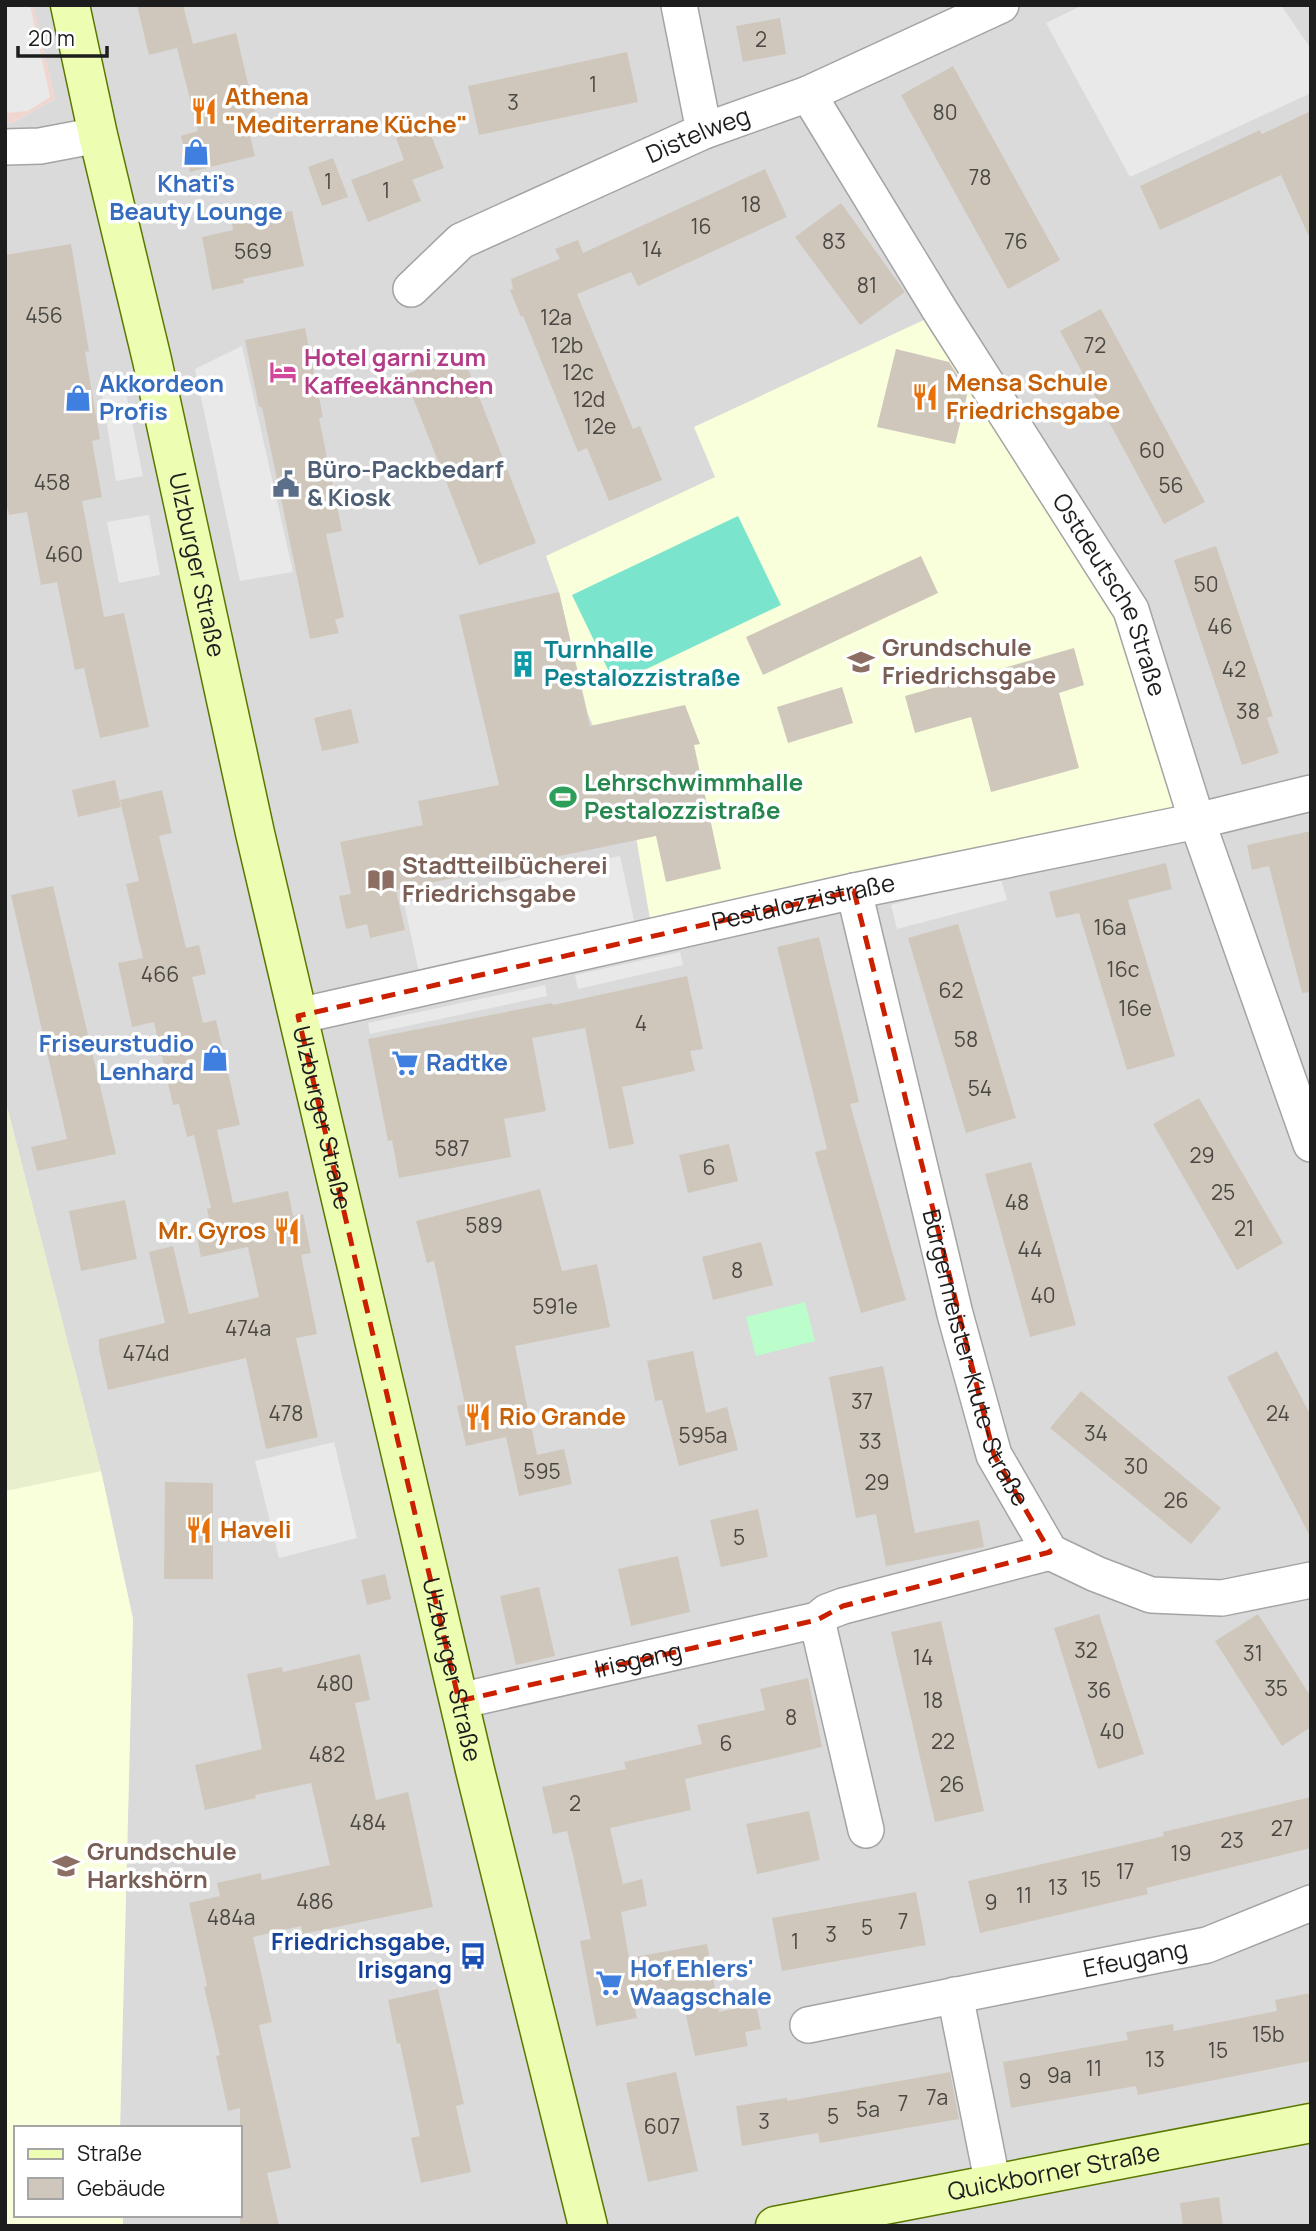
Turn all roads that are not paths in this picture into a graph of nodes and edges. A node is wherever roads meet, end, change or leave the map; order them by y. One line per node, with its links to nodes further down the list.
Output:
1 (70, 5): 6 (main road, Ulzburger Straße)
2 (679, 5): 5 (street)
3 (1001, 5): 4 (street, Distelweg)
4 (808, 94): 5 (street, Distelweg); 10 (street, Ostdeutsche Straße)
5 (704, 131): 8 (street, Distelweg)
6 (98, 135): 7 (street); 12 (main road, Ulzburger Straße)
7 (5, 147)
8 (411, 289)
9 (1311, 793): 10 (street, Pestalozzistraße)
10 (1197, 821): 11 (street, Pestalozzistraße); 13 (street, Ostdeutsche Straße)
11 (854, 891): 12 (street, Pestalozzistraße); 14 (street, Bürgermeister-Klute-Straße)
12 (298, 1016): 17 (main road, Ulzburger Straße)
13 (1311, 1144)
14 (1050, 1552): 15 (street); 16 (street, Irisgang)
15 (1311, 1580)
16 (817, 1620): 17 (street, Irisgang); 18 (street)
17 (459, 1701): 25 (main road, Ulzburger Straße)
18 (866, 1830)
19 (1311, 1903): 20 (street, Efeugang)
20 (955, 1995): 21 (street, Efeugang); 23 (street)
21 (808, 2025)
22 (1311, 2123): 23 (main road, Quickborner Straße)
23 (993, 2185): 24 (main road, Quickborner Straße)
24 (788, 2225)
25 (588, 2226)

